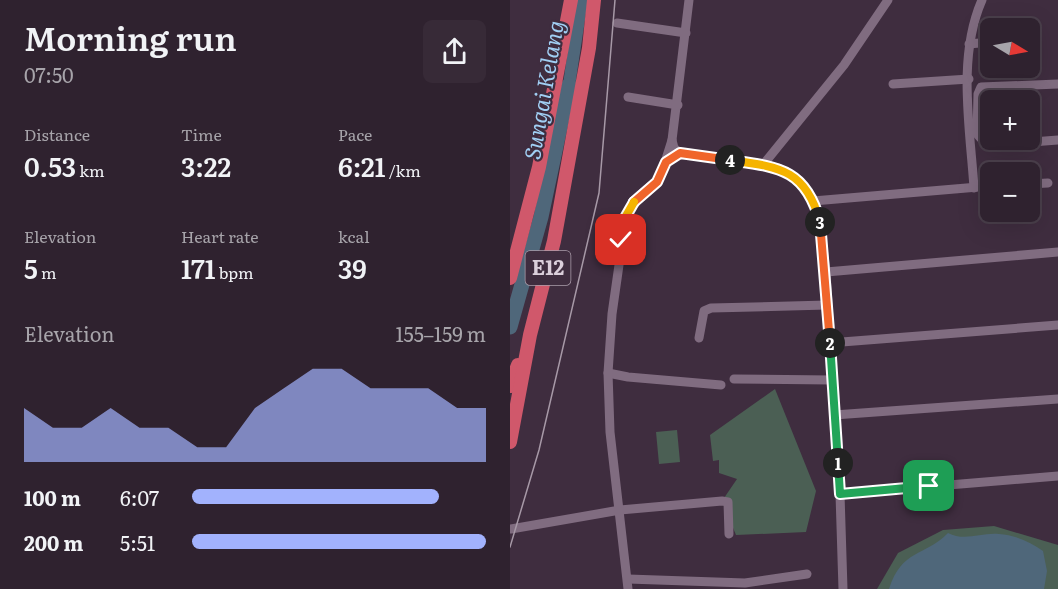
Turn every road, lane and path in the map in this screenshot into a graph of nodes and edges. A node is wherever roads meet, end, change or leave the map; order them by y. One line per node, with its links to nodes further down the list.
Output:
1 (571, 0): 25 (highway, E12)
2 (594, 0): 32 (highway, E12)
3 (689, 0): 7 (street)
4 (888, 0): 19 (street)
5 (982, 0): 9 (street)
6 (617, 23): 7 (street)
7 (686, 33): 14 (street)
8 (980, 43): 9 (street)
9 (969, 45): 10 (street)
10 (969, 79): 11 (street); 23 (street)
11 (893, 84)
12 (1058, 84): 16 (street)
13 (628, 97): 14 (street)
14 (678, 105): 15 (street)
15 (672, 140): 17 (street); 18 (street)
16 (1058, 140)
17 (680, 153): 18 (street); 19 (street)
18 (666, 162): 36 (street)
19 (763, 165): 24 (street)
20 (1040, 183): 21 (street)
21 (1048, 183)
22 (980, 187): 23 (street)
23 (974, 188): 24 (street)
24 (813, 201): 28 (street)
25 (529, 212): 26 (highway); 29 (highway, E12)
26 (510, 241)
27 (1058, 252): 28 (street)
28 (826, 272): 30 (street)
29 (510, 278)
30 (827, 305): 33 (street); 34 (street)
31 (1058, 325): 34 (street)
32 (530, 335): 35 (highway, E12); 44 (highway)
33 (699, 338)
34 (830, 342): 38 (street)
35 (516, 370): 40 (highway, E12); 41 (highway)
36 (608, 373): 39 (street); 47 (street)
37 (734, 379): 38 (street)
38 (832, 380): 43 (street)
39 (721, 385)
40 (510, 386)
41 (510, 396)
42 (1058, 399): 43 (street)
43 (834, 415): 46 (street)
44 (510, 442)
45 (1058, 476): 46 (street)
46 (840, 494): 53 (street)
47 (620, 510): 48 (street); 49 (street); 51 (street)
48 (512, 529)
49 (729, 534)
50 (807, 574): 52 (street)
51 (628, 584): 52 (street)
52 (747, 586)
53 (843, 589)

